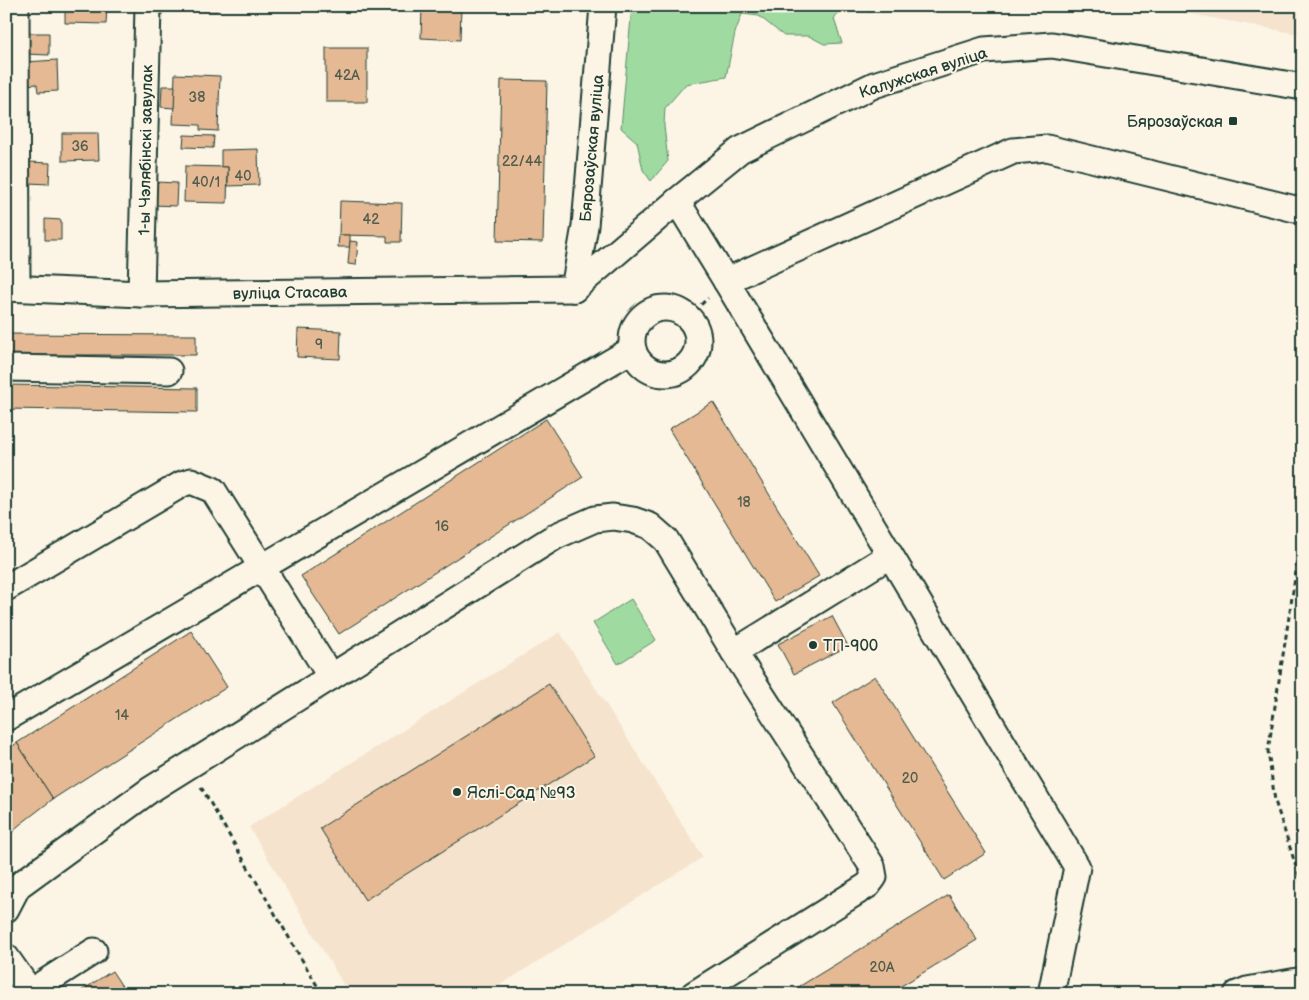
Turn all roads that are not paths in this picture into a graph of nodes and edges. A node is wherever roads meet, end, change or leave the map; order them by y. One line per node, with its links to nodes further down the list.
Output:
1 (16, 6): 8 (street)
2 (148, 6): 10 (street, 1-ы Чэлябінскі завулак)
3 (603, 6): 9 (street, Бярозаўская вуліца)
4 (1303, 87): 5 (street, Калужская вуліца)
5 (677, 201): 7 (street); 9 (street, Калужская вуліца)
6 (1303, 211): 7 (street)
7 (726, 281): 14 (street)
8 (12, 288): 10 (street, вуліца Стасава)
9 (574, 289): 10 (street, вуліца Стасава)
10 (141, 294)
11 (634, 349): 15 (street)
12 (6, 368): 13 (street)
13 (169, 371)
14 (889, 556): 17 (street); 27 (street)
15 (260, 568): 16 (street); 18 (street); 19 (street)
16 (6, 588)
17 (734, 652): 18 (street); 26 (street)
18 (331, 677): 20 (street)
19 (6, 718)
20 (6, 909)
21 (94, 950): 25 (street)
22 (6, 957): 24 (street)
23 (1303, 980): 28 (street)
24 (32, 994)
25 (42, 994)
26 (694, 994)
27 (1051, 994)
28 (1237, 994)

